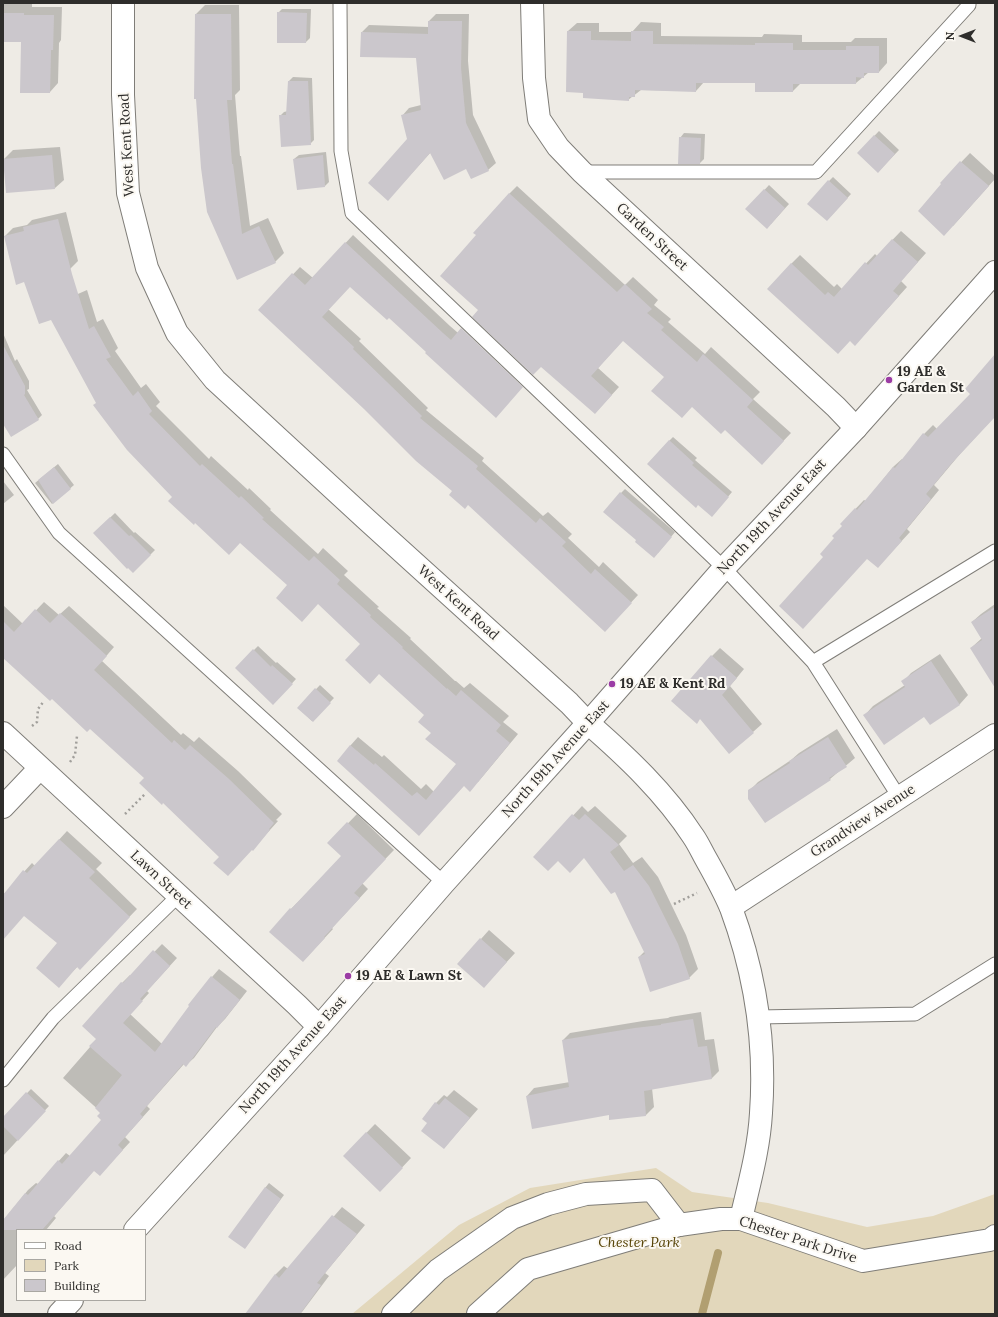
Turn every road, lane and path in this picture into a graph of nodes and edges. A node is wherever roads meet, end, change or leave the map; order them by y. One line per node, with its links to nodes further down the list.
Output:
1 (123, 3): 12 (street, West Kent Road)
2 (340, 3): 10 (lane)
3 (532, 3): 5 (street, Garden Street)
4 (969, 3): 5 (lane)
5 (582, 172): 7 (street, Garden Street)
6 (995, 272): 7 (street, North 19th Avenue East)
7 (856, 428): 10 (street, North 19th Avenue East)
8 (3, 454): 18 (lane)
9 (995, 551): 11 (lane)
10 (724, 568): 11 (lane); 12 (street, North 19th Avenue East)
11 (813, 662): 16 (lane)
12 (588, 723): 18 (street, North 19th Avenue East); 20 (street, West Kent Road)
13 (3, 733): 15 (street, Lawn Street)
14 (995, 735): 16 (street, Grandview Avenue)
15 (40, 768): 17 (street); 19 (street, Lawn Street)
16 (899, 797): 20 (street, Grandview Avenue)
17 (3, 807)
18 (444, 883): 23 (street, North 19th Avenue East)
19 (178, 896): 23 (street, Lawn Street); 24 (lane)
20 (730, 907): 22 (street, West Kent Road)
21 (995, 964): 22 (lane)
22 (759, 1017): 25 (street, West Kent Road)
23 (319, 1027): 27 (street, North 19th Avenue East)
24 (3, 1080)
25 (741, 1219): 26 (street, Chester Park Drive); 28 (street, Chester Park Drive)
26 (679, 1225): 31 (street); 32 (street, Chester Park Drive)
27 (136, 1229)
28 (995, 1236)
29 (71, 1301): 30 (street)
30 (59, 1314)
31 (392, 1314)
32 (478, 1314)

